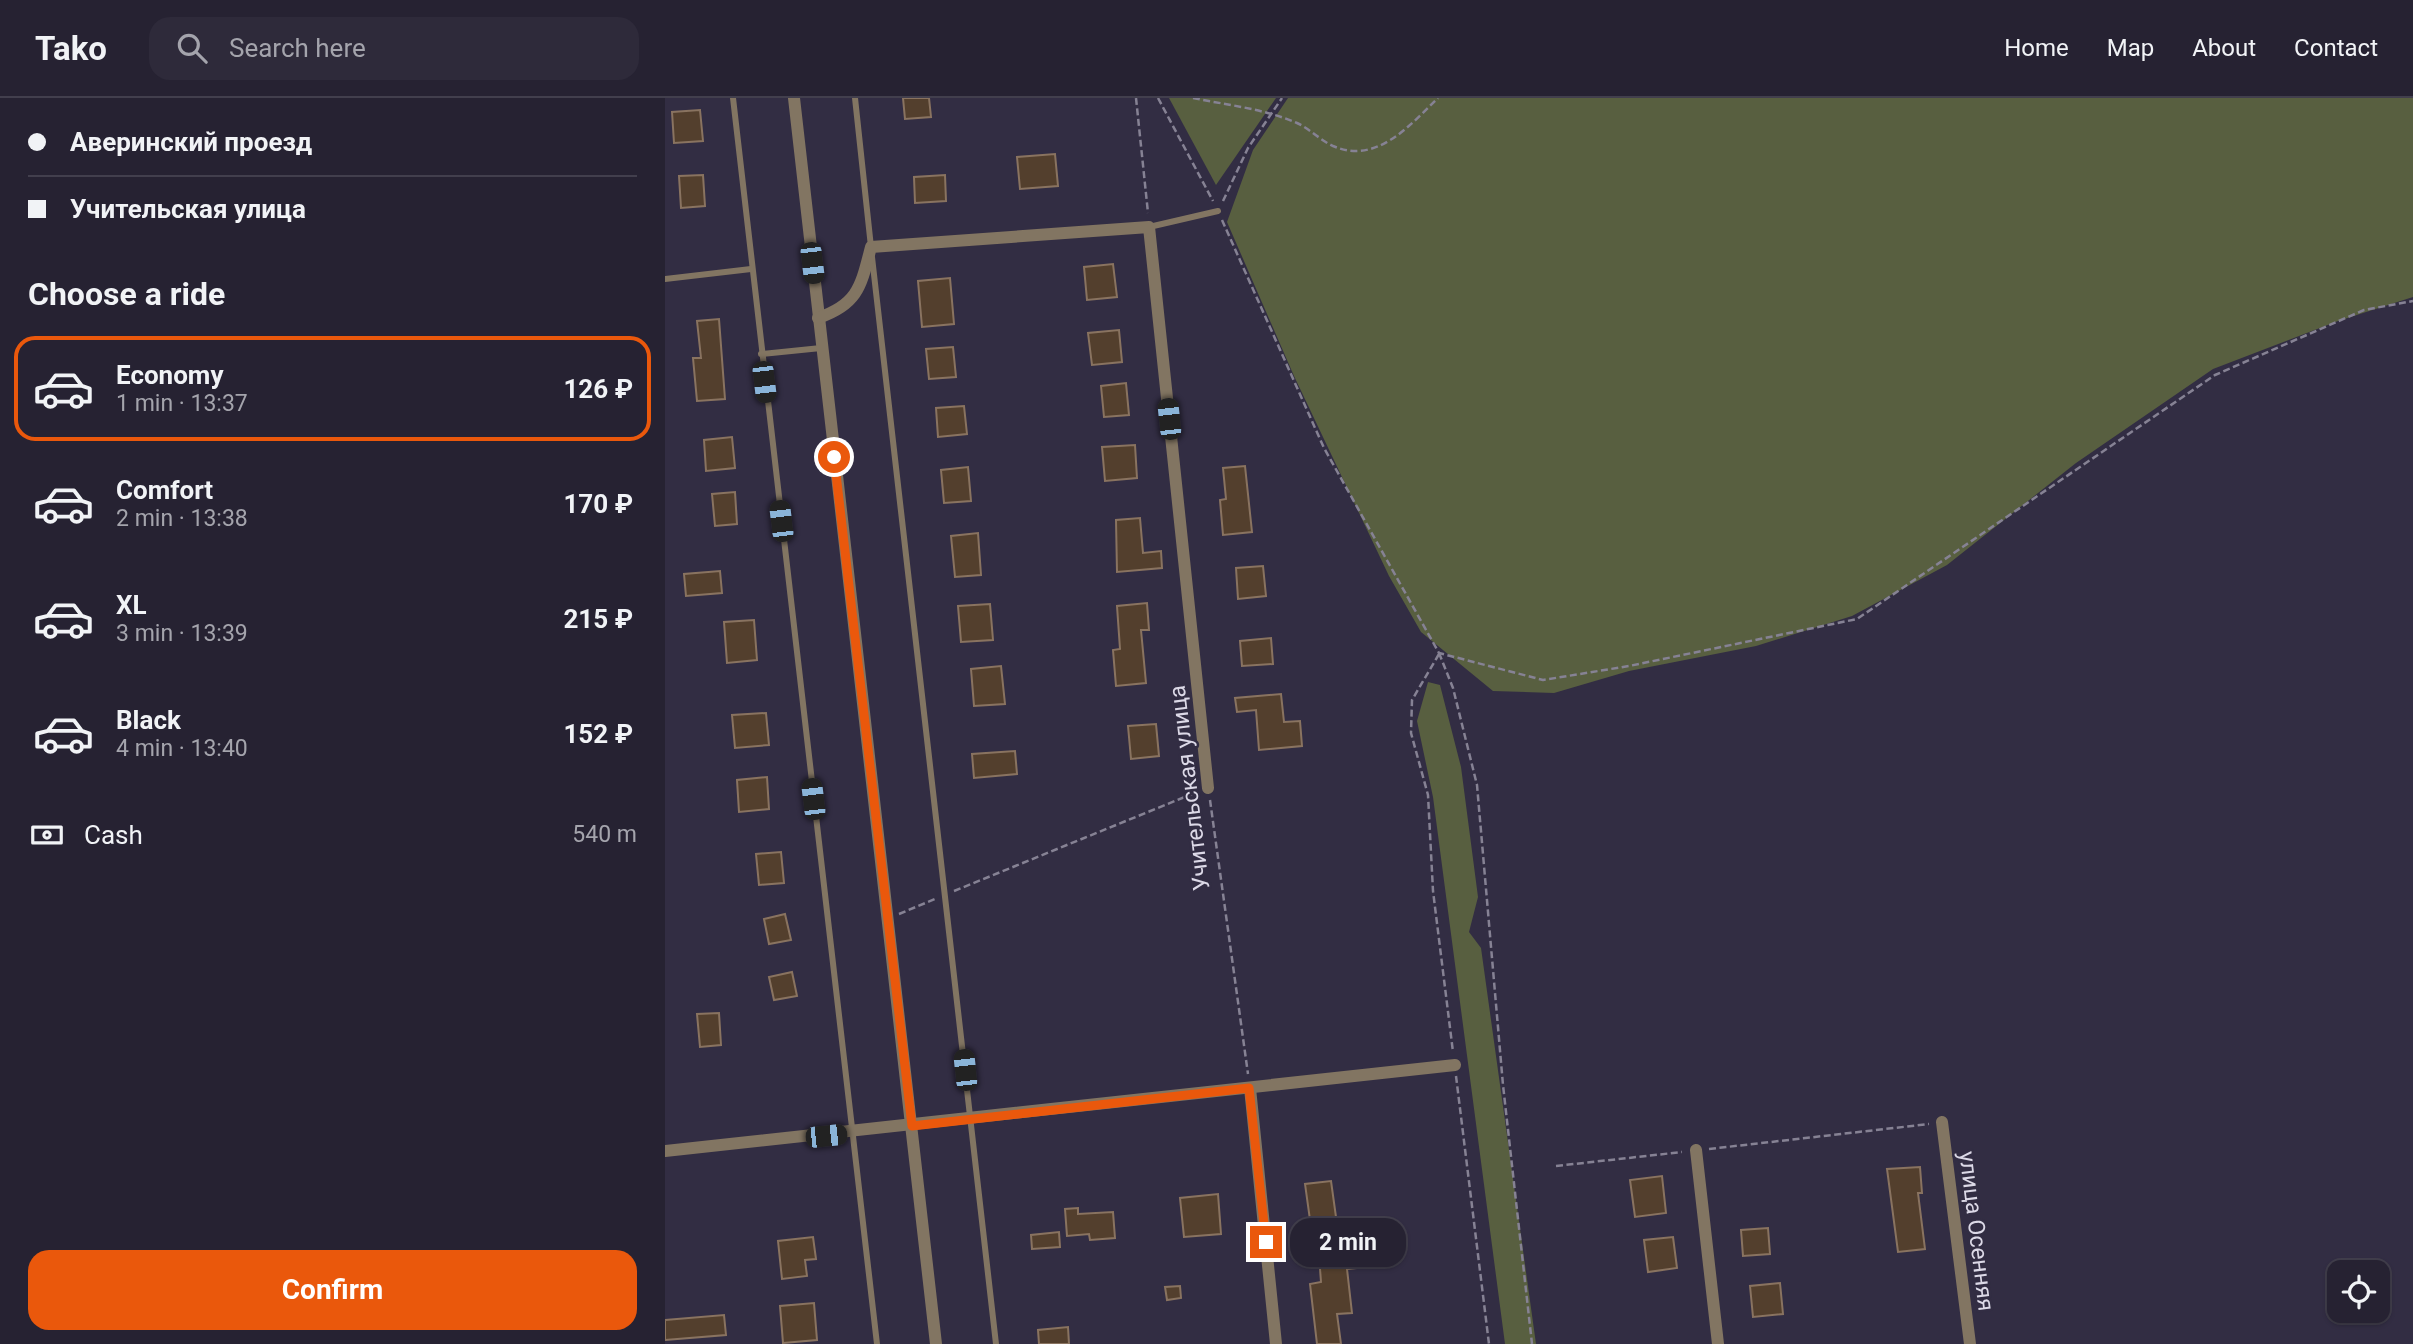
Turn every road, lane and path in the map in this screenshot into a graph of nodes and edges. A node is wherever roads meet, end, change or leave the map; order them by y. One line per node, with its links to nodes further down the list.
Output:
1 (733, 98): 13 (lane)
2 (793, 98): 16 (street)
3 (855, 98): 12 (lane)
4 (1136, 98): 11 (path)
5 (1158, 98): 10 (path)
6 (1193, 98): 9 (path)
7 (1282, 98): 9 (path)
8 (1438, 98): 9 (path)
9 (1271, 115): 10 (path)
10 (1218, 211): 11 (lane); 19 (path)
11 (1149, 227): 12 (street); 20 (street, Учительская улица)
12 (871, 247): 16 (street); 21 (lane)
13 (751, 269): 14 (lane); 18 (lane)
14 (665, 279)
15 (2413, 301): 19 (path)
16 (818, 318): 17 (street)
17 (821, 348): 18 (lane); 22 (street)
18 (761, 354): 28 (lane)
19 (1439, 653): 23 (path); 37 (path)
20 (1208, 788): 21 (path); 24 (path, Учительская улица)
21 (945, 895): 22 (path); 25 (lane)
22 (887, 918): 27 (street)
23 (1455, 1065): 24 (street); 36 (path)
24 (1249, 1088): 25 (street); 35 (street)
25 (970, 1119): 27 (street); 34 (lane)
26 (1942, 1122): 29 (path); 39 (street, улица Осенняя)
27 (912, 1126): 28 (street); 33 (street)
28 (853, 1133): 30 (street); 32 (lane)
29 (1696, 1150): 31 (path); 38 (street)
30 (665, 1151)
31 (1556, 1166)
32 (877, 1344)
33 (936, 1344)
34 (996, 1344)
35 (1276, 1344)
36 (1489, 1344)
37 (1532, 1344)
38 (1718, 1344)
39 (1970, 1344)

